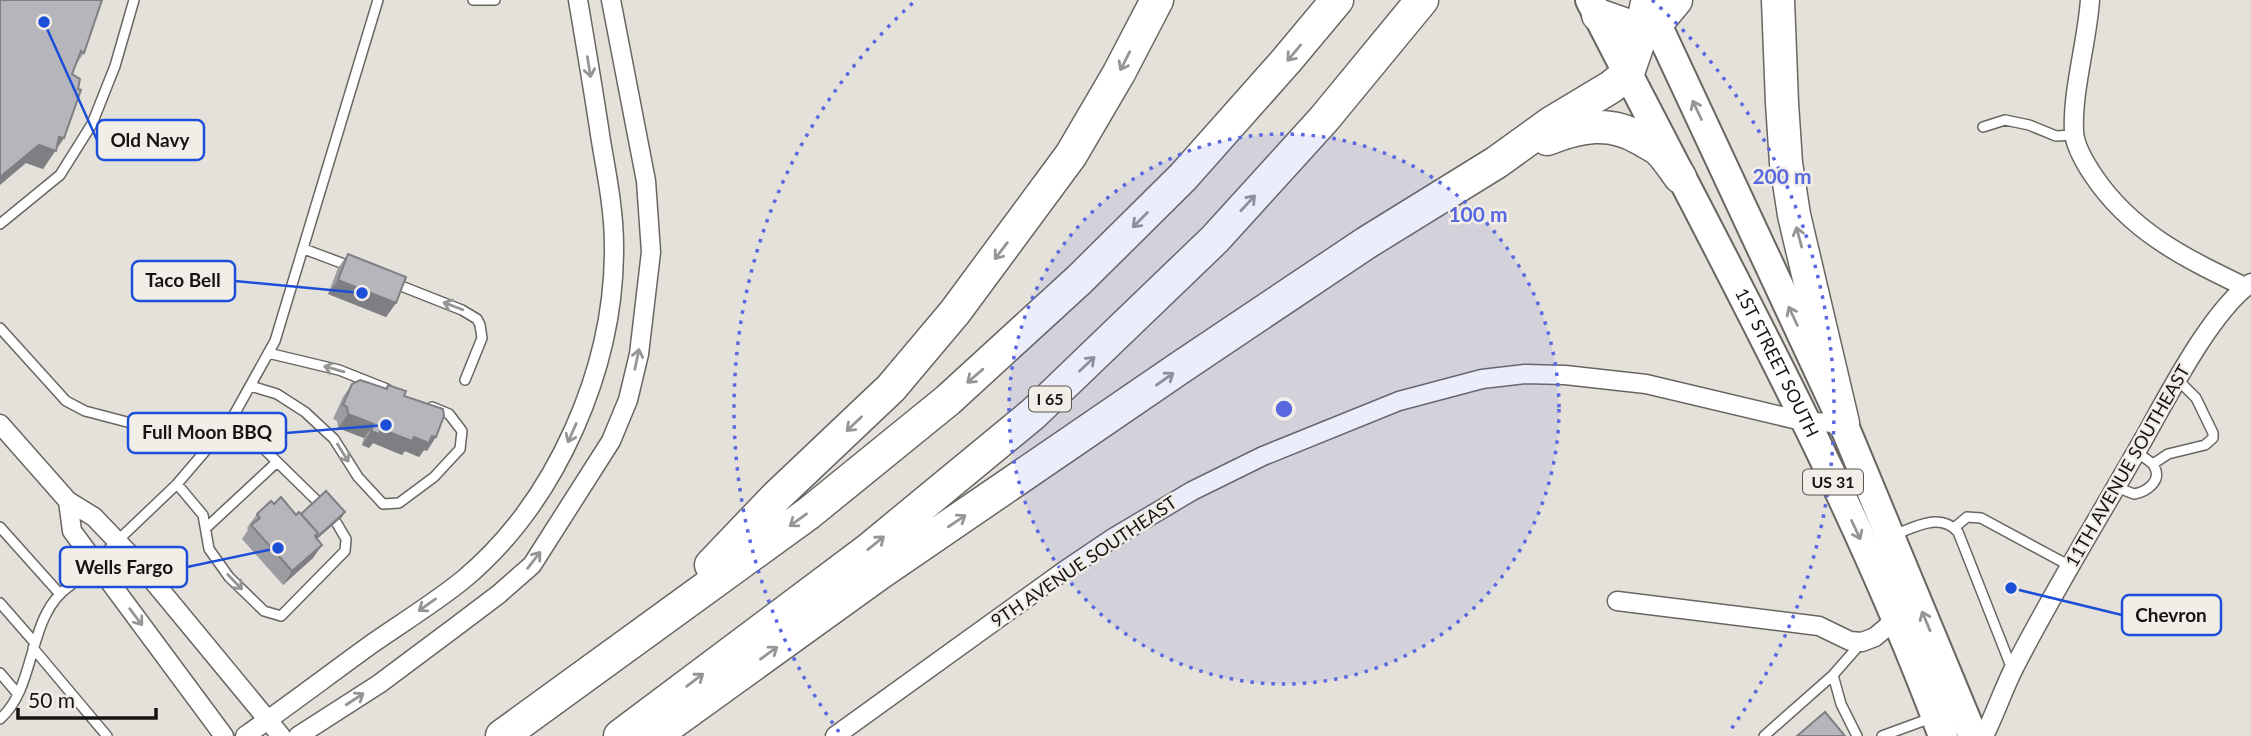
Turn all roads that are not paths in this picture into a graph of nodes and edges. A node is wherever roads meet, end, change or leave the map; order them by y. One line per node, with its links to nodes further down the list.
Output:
1 (134, 0): 19 (lane)
2 (378, 0): 20 (lane)
3 (472, 0): 4 (lane)
4 (495, 0)
5 (578, 0): 63 (street, one-way to 63)
6 (611, 0): 69 (street, one-way to 6)
7 (1157, 0): 55 (highway, one-way to 55)
8 (1337, 0): 55 (highway, one-way to 55)
9 (1422, 0): 71 (highway, I 65, one-way to 9)
10 (1778, 0): 33 (highway, one-way to 10)
11 (2090, 0): 16 (street)
12 (1594, 7): 13 (highway); 14 (main road, 1ST STREET SOUTH / US 31)
13 (1653, 11): 14 (highway); 33 (main road, 1ST STREET SOUTH / US 31, one-way to 13)
14 (1628, 73): 17 (highway); 18 (main road, 1ST STREET SOUTH / US 31)
15 (1983, 127): 16 (lane)
16 (2074, 135): 23 (street)
17 (1507, 155): 18 (highway); 72 (highway, one-way to 17)
18 (1680, 177): 32 (main road, 1ST STREET SOUTH / US 31)
19 (0, 224)
20 (304, 249): 21 (lane); 25 (lane)
21 (365, 272)
22 (377, 277): 26 (lane, one-way to 22)
23 (2248, 285): 27 (street, 11TH AVENUE SOUTHEAST)
24 (0, 328): 35 (lane)
25 (268, 353): 28 (lane); 29 (lane, one-way to 25)
26 (465, 380)
27 (2178, 380): 36 (street, 11TH AVENUE SOUTHEAST); 38 (lane)
28 (251, 386): 30 (lane, one-way to 30); 31 (lane)
29 (397, 394)
30 (423, 404)
31 (230, 422): 35 (lane); 37 (lane)
32 (1806, 422): 33 (street, 9TH AVENUE SOUTHEAST); 54 (main road, 1ST STREET SOUTH / US 31, one-way to 54); 73 (street, 9TH AVENUE SOUTHEAST)
33 (1843, 423): 47 (main road, 1ST STREET SOUTH / US 31)
34 (0, 424): 41 (street)
35 (211, 444): 39 (lane)
36 (2136, 453): 38 (lane); 40 (street, 11TH AVENUE SOUTHEAST)
37 (277, 462): 42 (lane); 45 (lane)
38 (2153, 464): 40 (lane)
39 (177, 484): 45 (lane); 48 (lane)
40 (2116, 487): 50 (street, 11TH AVENUE SOUTHEAST)
41 (68, 501): 48 (street); 49 (street)
42 (317, 501)
43 (336, 522): 45 (lane, one-way to 43)
44 (0, 527): 51 (lane)
45 (206, 528)
46 (1954, 528): 47 (lane); 50 (lane); 58 (lane)
47 (1891, 536): 77 (main road, 1ST STREET SOUTH / US 31, one-way to 47)
48 (118, 541): 49 (lane); 63 (street)
49 (95, 562): 51 (lane); 66 (street, one-way to 66)
50 (2070, 566): 58 (street, 11TH AVENUE SOUTHEAST)
51 (59, 593): 57 (lane)
52 (1617, 601): 56 (street)
53 (0, 603): 57 (lane)
54 (1896, 619): 56 (street); 64 (main road, 1ST STREET SOUTH / US 31)
55 (656, 622): 70 (highway)
56 (1862, 642): 60 (lane)
57 (34, 645): 61 (lane); 65 (lane)
58 (2013, 670): 78 (street, 11TH AVENUE SOUTHEAST)
59 (0, 673): 61 (lane)
60 (1833, 675): 74 (lane); 75 (lane)
61 (17, 693): 62 (lane)
62 (0, 719)
63 (268, 720): 67 (street); 68 (street)
64 (1939, 726): 76 (lane)
65 (107, 736)
66 (224, 736)
67 (245, 736)
68 (281, 736)
69 (298, 736)
70 (502, 736)
71 (620, 736)
72 (654, 736)
73 (835, 736)
74 (1764, 736)
75 (1857, 736)
76 (1882, 736)
77 (1973, 736)
78 (1984, 736)

